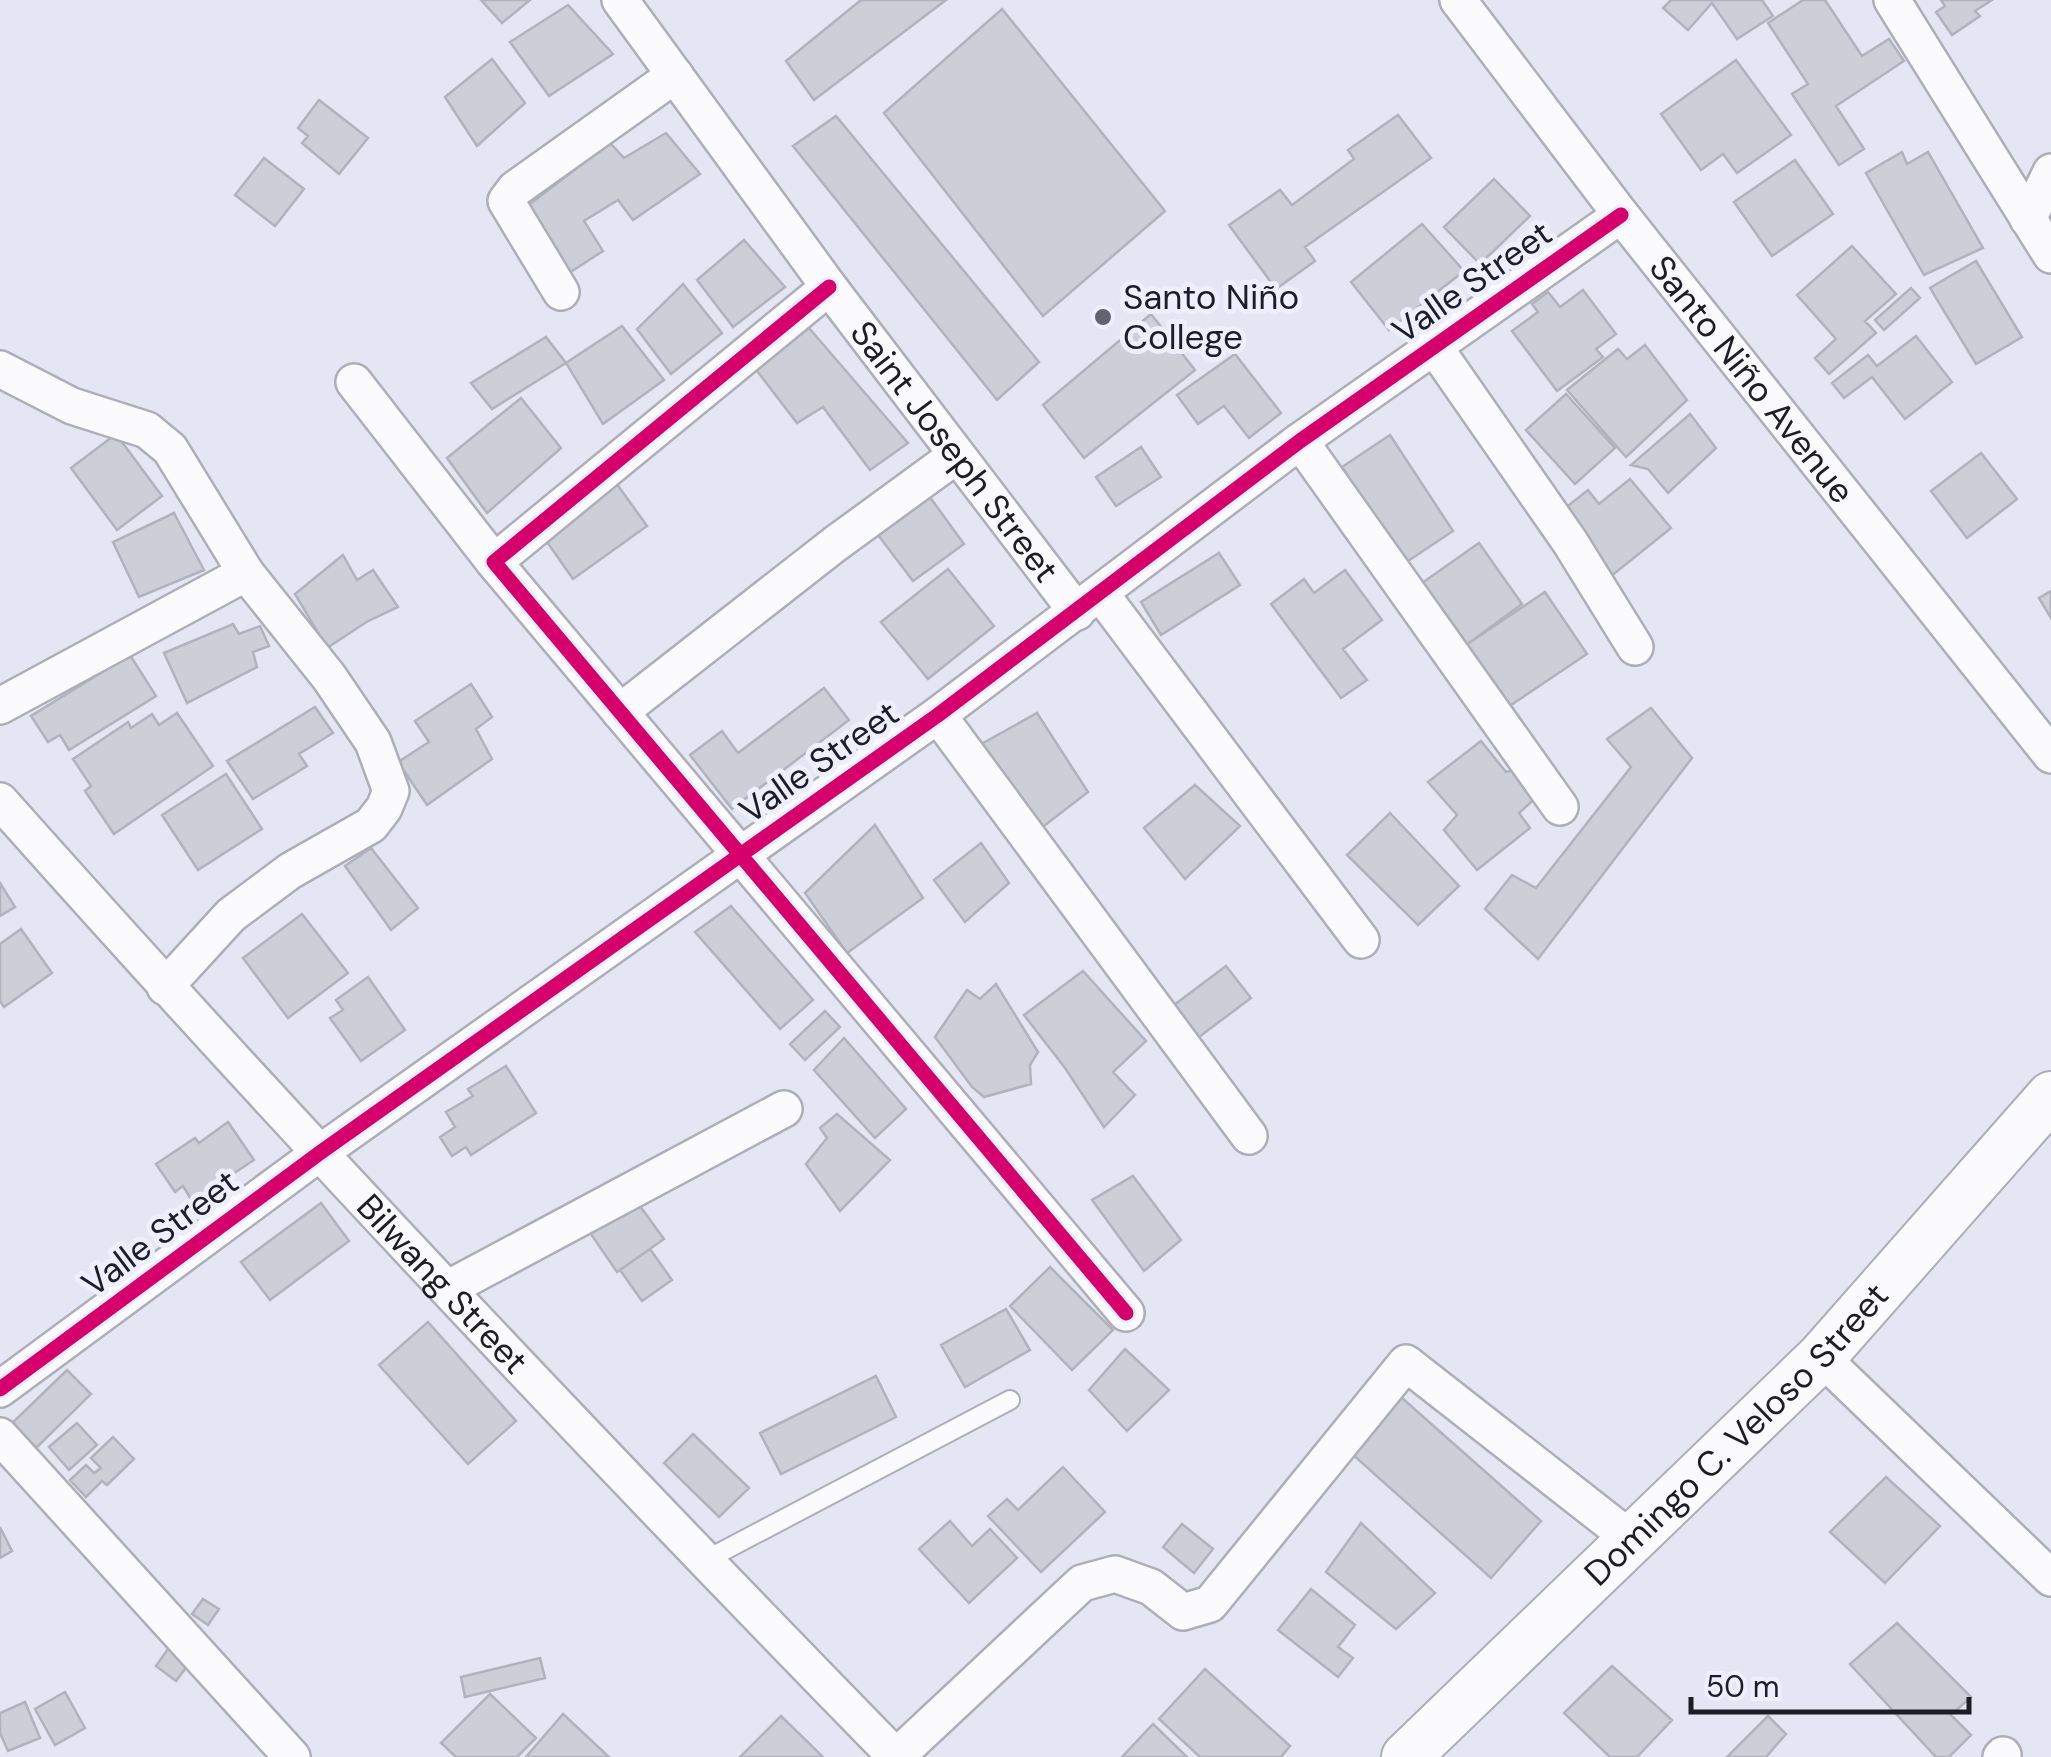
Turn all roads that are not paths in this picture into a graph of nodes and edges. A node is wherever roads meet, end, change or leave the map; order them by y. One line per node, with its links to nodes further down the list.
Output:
1 (620, 0): 4 (street, Saint Joseph Street)
2 (1458, 0): 6 (street, Santo Niño Avenue)
3 (1892, 0): 7 (street)
4 (676, 76): 9 (street, Saint Joseph Street); 10 (street)
5 (2051, 172): 7 (street)
6 (1621, 215): 11 (street, Valle Street); 23 (street, Santo Niño Avenue)
7 (2028, 218): 8 (street)
8 (2051, 254)
9 (829, 287): 15 (street, Saint Joseph Street); 16 (street)
10 (561, 292)
11 (1433, 345): 14 (street, Valle Street); 19 (street)
12 (0, 369): 17 (street)
13 (354, 382): 16 (street)
14 (1300, 441): 18 (street, Valle Street); 25 (street)
15 (957, 455): 18 (street, Saint Joseph Street); 21 (street)
16 (494, 562): 21 (street)
17 (246, 573): 20 (street); 28 (street)
18 (1088, 603): 22 (street, Valle Street); 27 (street, Saint Joseph Street)
19 (1635, 647)
20 (0, 706)
21 (620, 712): 26 (street)
22 (938, 715): 26 (street, Valle Street); 31 (street)
23 (2051, 755)
24 (0, 800): 28 (street, Bilwang Street)
25 (1560, 807)
26 (739, 854): 32 (street, Valle Street); 34 (street)
27 (1362, 940)
28 (165, 987): 32 (street, Bilwang Street)
29 (2051, 1096): 35 (main road, Domingo C. Veloso Street)
30 (784, 1110): 33 (street)
31 (1249, 1136)
32 (321, 1152): 33 (street, Bilwang Street); 36 (street, Valle Street)
33 (448, 1288): 40 (street, Bilwang Street)
34 (1126, 1313)
35 (1821, 1358): 39 (main road, Domingo C. Veloso Street); 41 (street)
36 (0, 1389)
37 (1010, 1400): 40 (lane)
38 (0, 1436): 42 (street)
39 (1631, 1539): 43 (street); 44 (main road, Domingo C. Veloso Street)
40 (704, 1561): 43 (street, Bilwang Street)
41 (2051, 1578)
42 (292, 1757)
43 (896, 1757)
44 (1406, 1757)

